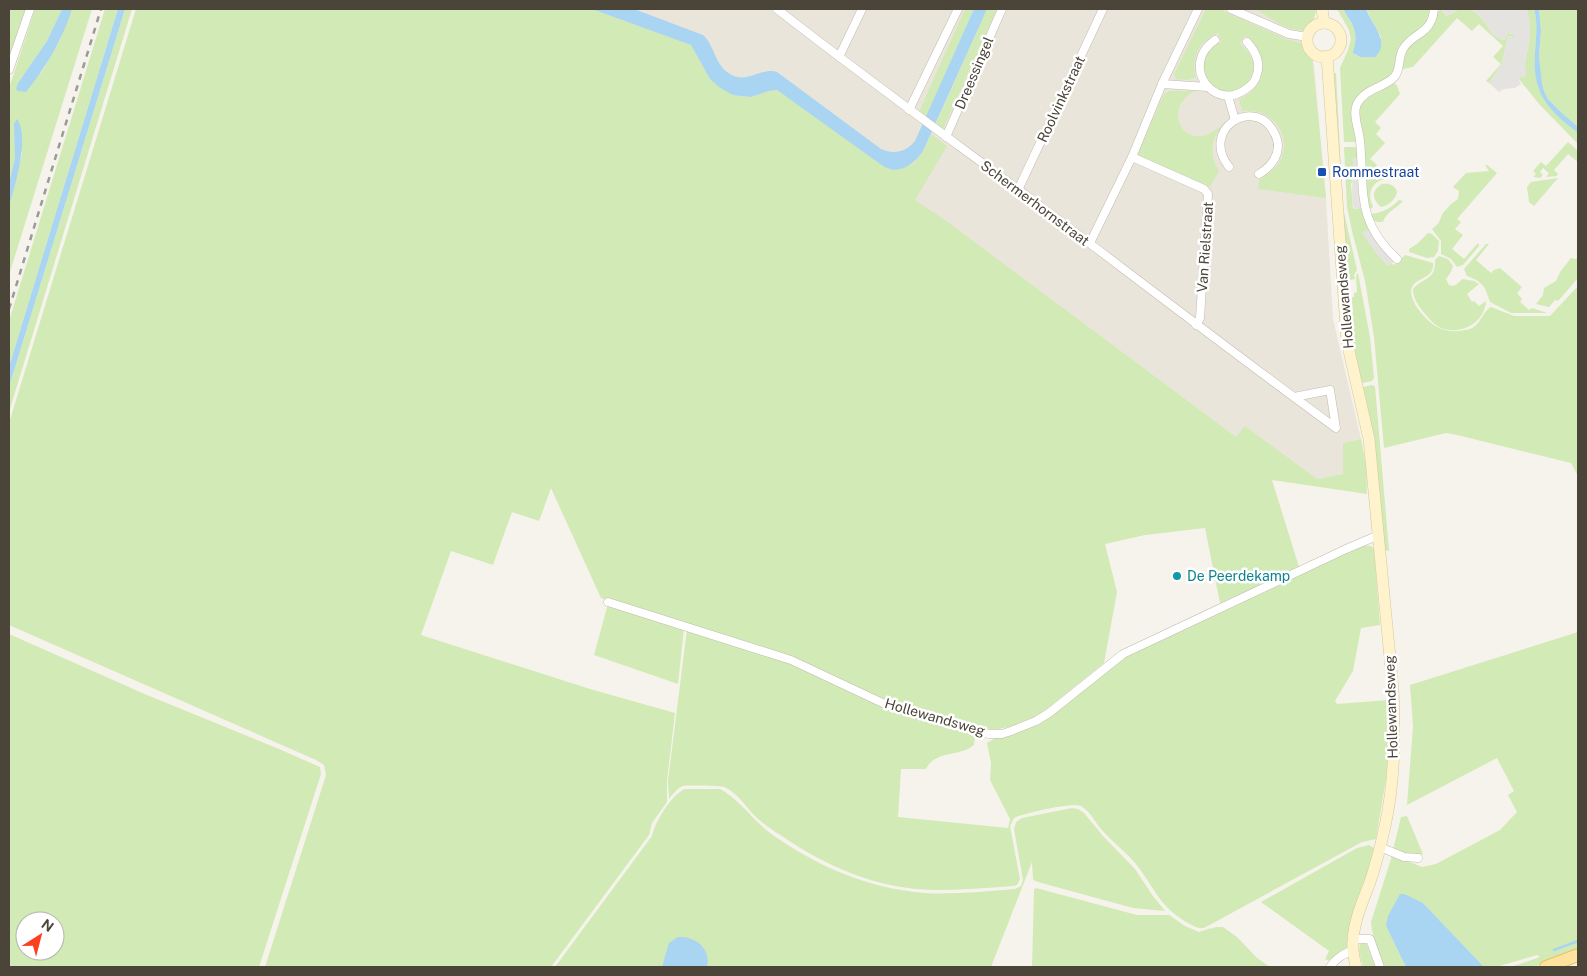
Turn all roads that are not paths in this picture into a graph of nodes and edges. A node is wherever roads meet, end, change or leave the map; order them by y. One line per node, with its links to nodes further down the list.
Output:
1 (30, 9): 17 (street)
2 (777, 9): 16 (street, Schermerhornstraat)
3 (862, 9): 16 (street)
4 (958, 9): 21 (street)
5 (1002, 9): 23 (street, Dreessingel)
6 (1103, 9): 27 (street, Roolvinkstraat)
7 (1198, 9): 18 (street)
8 (1231, 9): 12 (street)
9 (1322, 9): 11 (main road)
10 (1434, 9): 29 (street)
11 (1324, 23): 12 (main road); 15 (main road)
12 (1308, 37): 15 (main road)
13 (1215, 40): 19 (street)
14 (1247, 42): 20 (street)
15 (1327, 56): 32 (main road, Hollewandsweg)
16 (839, 57): 21 (street, Schermerhornstraat)
17 (9, 70)
18 (1162, 84): 19 (street); 24 (street)
19 (1208, 87): 20 (street)
20 (1228, 96): 22 (street)
21 (909, 110): 23 (street, Schermerhornstraat)
22 (1235, 120): 25 (street); 26 (street)
23 (946, 137): 27 (street, Schermerhornstraat)
24 (1132, 157): 28 (street); 30 (street, Van Rielstraat)
25 (1229, 167)
26 (1258, 174)
27 (1018, 190): 28 (street, Schermerhornstraat)
28 (1090, 243): 30 (street, Schermerhornstraat)
29 (1397, 259)
30 (1196, 325): 31 (street, Schermerhornstraat)
31 (1294, 397): 31 (street, Schermerhornstraat)
32 (1379, 535): 33 (street, Hollewandsweg); 34 (main road, Hollewandsweg)
33 (608, 602)
34 (1380, 847): 35 (street); 36 (main road, Hollewandsweg)
35 (1418, 858)
36 (1353, 945): 38 (street); 39 (main road, Hollewandsweg); 40 (street)
37 (1578, 955): 41 (main road)
38 (1330, 967)
39 (1356, 967)
40 (1380, 967)
41 (1546, 967)

